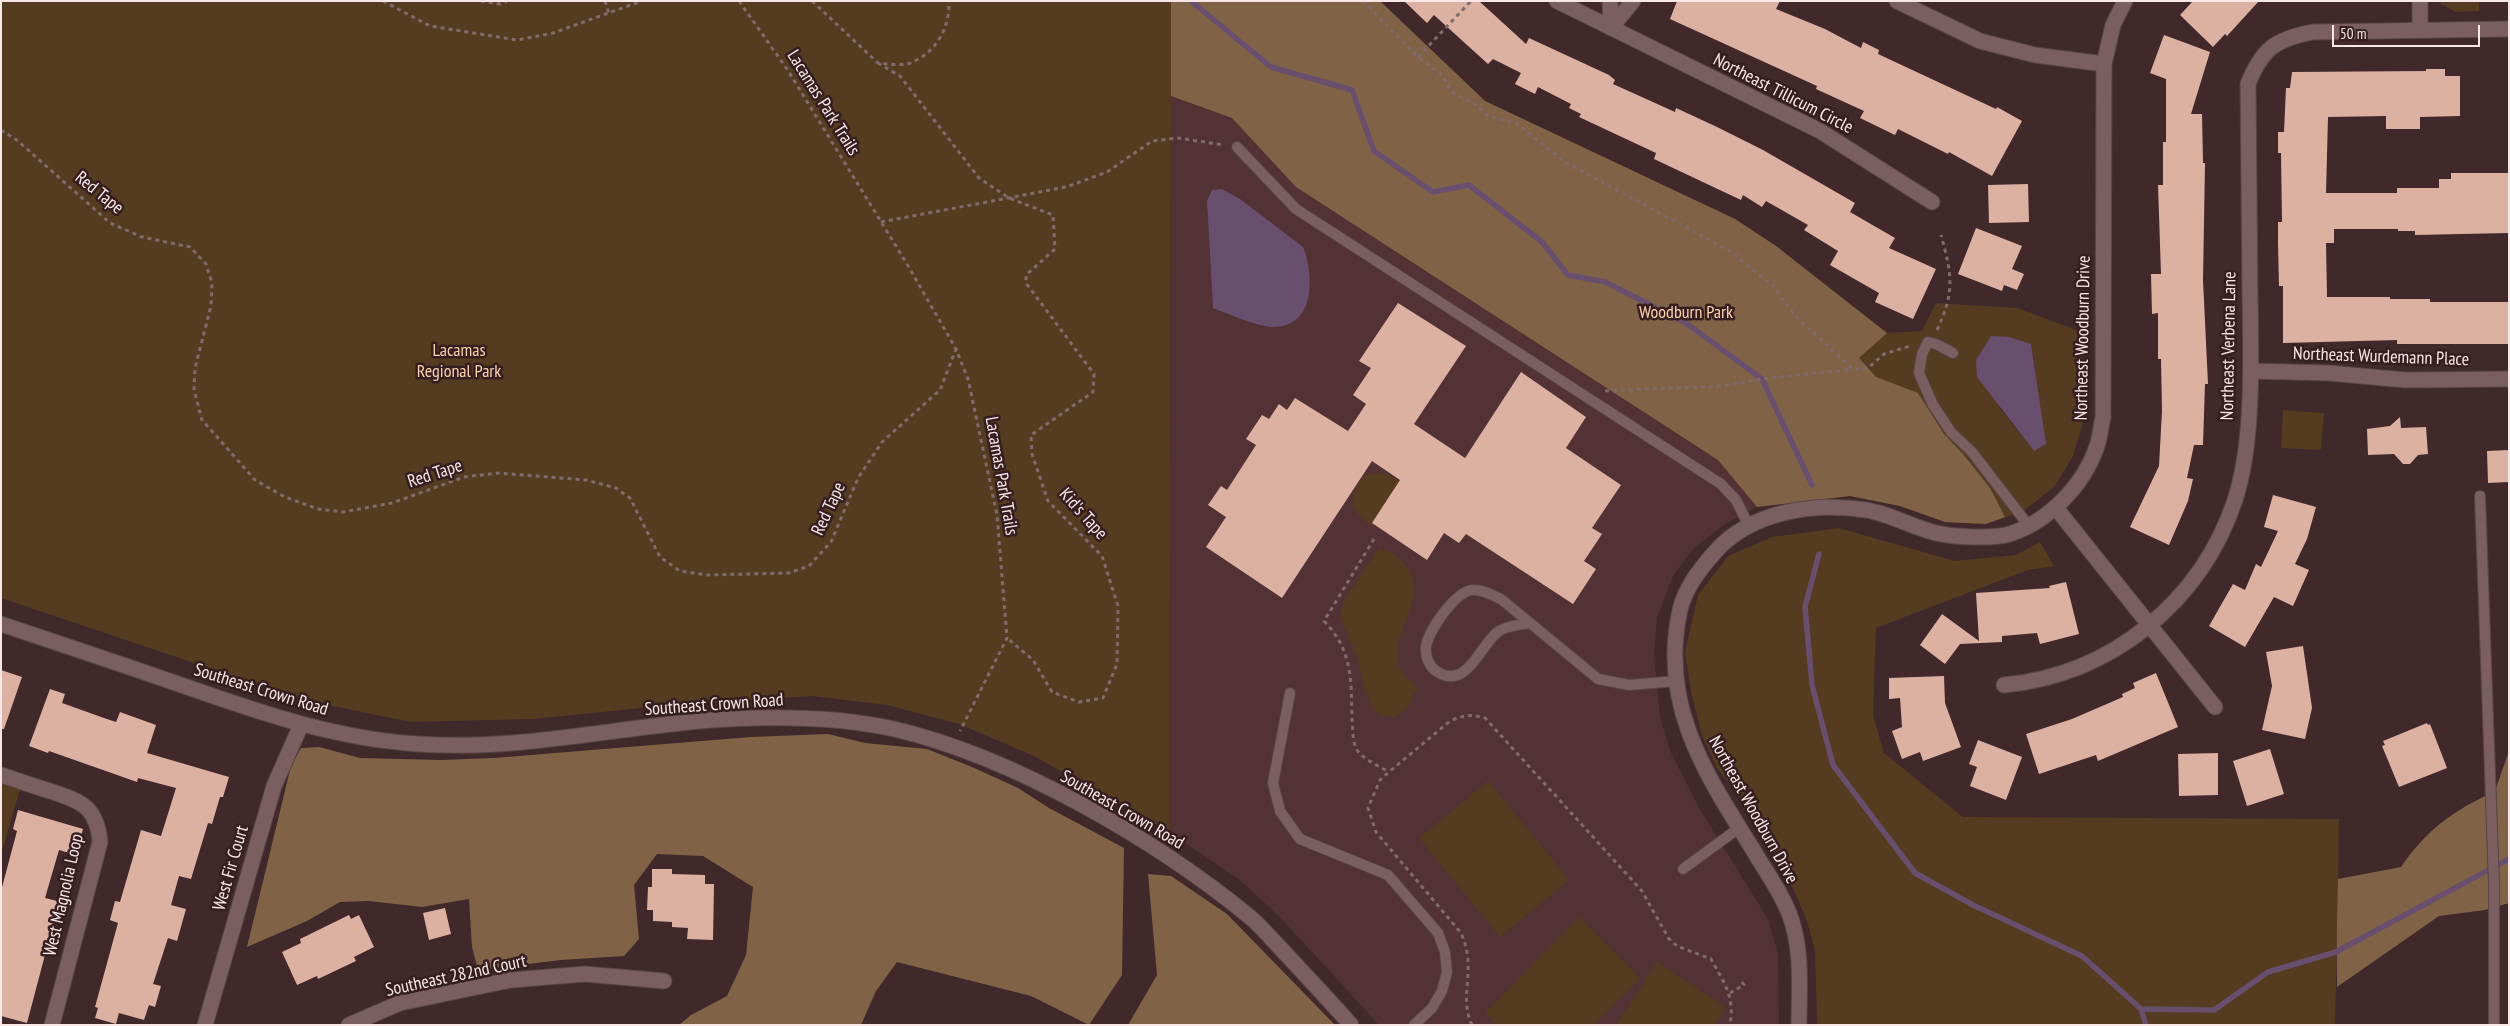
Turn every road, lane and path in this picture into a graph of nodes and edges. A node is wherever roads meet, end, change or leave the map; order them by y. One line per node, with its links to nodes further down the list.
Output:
1 (383, 1): 17 (path)
2 (481, 1): 3 (path)
3 (507, 1)
4 (606, 1): 17 (path)
5 (642, 1): 17 (path)
6 (739, 1): 28 (path, Lacamas Park Trails)
7 (812, 1): 22 (path)
8 (949, 1): 22 (path)
9 (1363, 1): 21 (path)
10 (1471, 1): 21 (path)
11 (1557, 1): 18 (street, Northeast Tillicum Circle)
12 (1610, 1): 18 (street)
13 (1634, 1): 18 (street)
14 (1897, 1): 23 (street)
15 (2125, 1): 23 (street, Northeast Woodburn Drive)
16 (2420, 1): 20 (street)
17 (609, 14)
18 (1611, 28): 27 (street, Northeast Tillicum Circle)
19 (2509, 29): 20 (street, Northeast Verbena Lane)
20 (2420, 30): 34 (street, Northeast Verbena Lane)
21 (1418, 56): 33 (path)
22 (878, 63): 26 (path)
23 (2104, 64): 38 (street, Northeast Woodburn Drive)
24 (1, 130): 31 (path, Red Tape)
25 (1237, 148): 26 (path); 36 (lane)
26 (1009, 198): 28 (path); 45 (path, Kid's Tape)
27 (1932, 202)
28 (881, 222): 31 (path, Lacamas Park Trails)
29 (1941, 235): 30 (path)
30 (1928, 342): 32 (lane); 33 (path); 40 (lane)
31 (956, 349): 45 (path, Lacamas Park Trails)
32 (1953, 353)
33 (1853, 369): 36 (path)
34 (2251, 372): 35 (street, Northeast Wurdemann Place); 44 (street, Northeast Verbena Lane)
35 (2509, 379)
36 (1581, 392): 39 (lane)
37 (2480, 496): 67 (lane)
38 (2056, 508): 40 (street, Northeast Woodburn Drive); 44 (street)
39 (1749, 526): 40 (street, Northeast Woodburn Drive); 46 (street, Northeast Woodburn Drive)
40 (2028, 526)
41 (1374, 539): 52 (path)
42 (1529, 623): 42 (lane); 46 (lane)
43 (1, 624): 50 (street, Southeast Crown Road)
44 (2150, 626): 47 (street, Northeast Verbena Lane); 49 (street)
45 (1007, 638): 51 (path)
46 (1677, 681): 54 (street, Northeast Woodburn Drive)
47 (2004, 685)
48 (1290, 693): 63 (lane)
49 (2215, 707)
50 (300, 725): 51 (street, Southeast Crown Road); 60 (street, West Fir Court)
51 (952, 746): 62 (street, Southeast Crown Road)
52 (1389, 772): 58 (path); 64 (path)
53 (1, 775): 59 (street, West Magnolia Loop)
54 (1739, 828): 55 (lane); 66 (street, Northeast Woodburn Drive)
55 (1683, 869)
56 (664, 981): 61 (street, Southeast 282nd Court)
57 (1742, 982): 58 (path)
58 (1730, 993): 65 (path)
59 (52, 1025)
60 (205, 1025)
61 (349, 1025)
62 (1351, 1025)
63 (1414, 1025)
64 (1472, 1025)
65 (1730, 1025)
66 (1799, 1025)
67 (2494, 1025)

